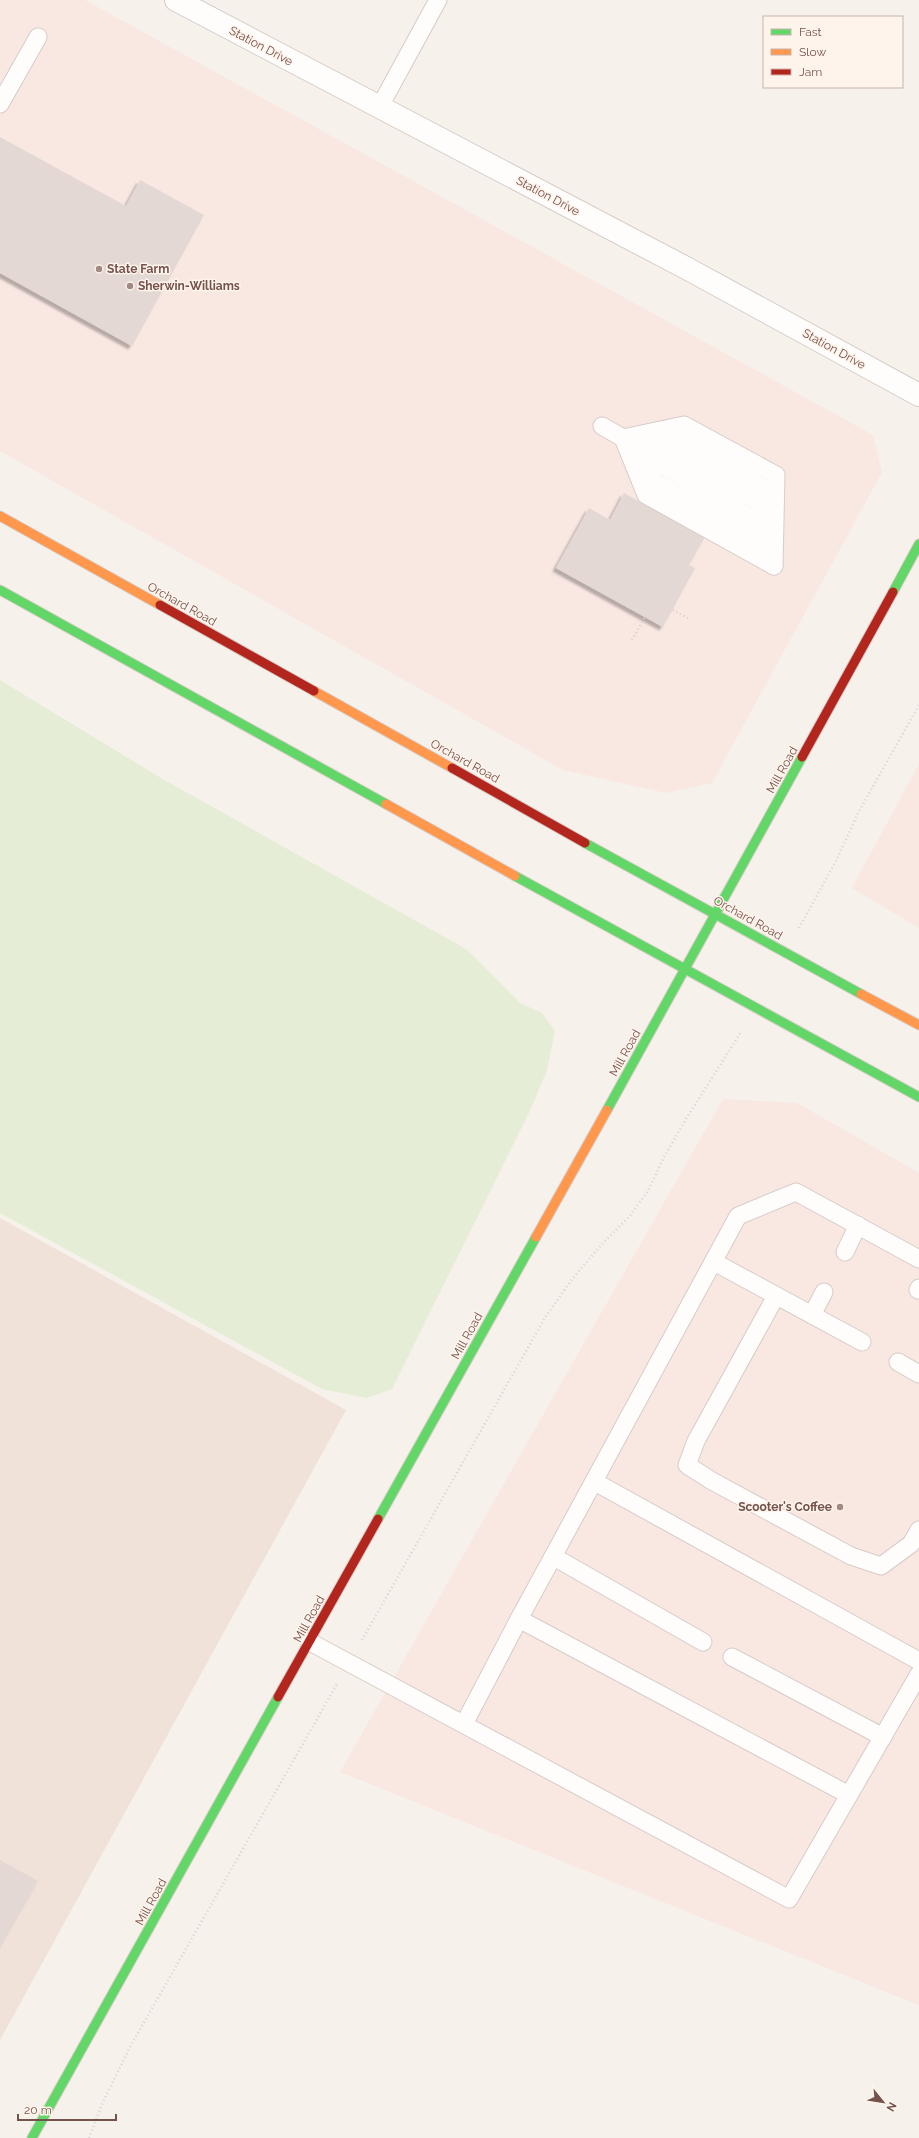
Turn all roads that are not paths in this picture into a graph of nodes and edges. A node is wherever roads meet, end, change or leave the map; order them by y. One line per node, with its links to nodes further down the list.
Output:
1 (176, 0): 5 (street, Station Drive)
2 (438, 0): 5 (lane)
3 (38, 37): 4 (lane)
4 (0, 104)
5 (379, 108): 6 (street, Station Drive)
6 (919, 395)
7 (602, 426): 8 (lane)
8 (623, 438): 11 (lane); 11 (lane); 11 (lane)
9 (0, 516): 13 (main road, Orchard Road)
10 (919, 544): 13 (main road, Mill Road)
11 (774, 566)
12 (0, 590): 14 (main road)
13 (716, 914): 14 (main road, Mill Road); 15 (main road, Orchard Road)
14 (685, 970): 16 (main road); 31 (main road, Mill Road)
15 (919, 1025)
16 (919, 1097)
17 (858, 1226): 18 (lane); 19 (lane); 20 (lane)
18 (845, 1252)
19 (919, 1259)
20 (714, 1262): 22 (lane); 27 (lane)
21 (824, 1292): 23 (lane)
22 (776, 1296): 23 (lane); 28 (lane)
23 (812, 1315): 24 (lane)
24 (862, 1342)
25 (898, 1362): 26 (lane)
26 (919, 1374)
27 (595, 1482): 29 (lane); 34 (lane)
28 (919, 1530)
29 (554, 1556): 30 (lane); 32 (lane)
30 (519, 1619): 36 (lane); 38 (lane)
31 (310, 1642): 36 (lane); 39 (main road, Mill Road)
32 (704, 1642)
33 (732, 1657): 37 (lane)
34 (919, 1661)
35 (919, 1674): 37 (lane)
36 (464, 1724): 38 (lane)
37 (883, 1737): 38 (lane)
38 (849, 1795)
39 (32, 2138)

